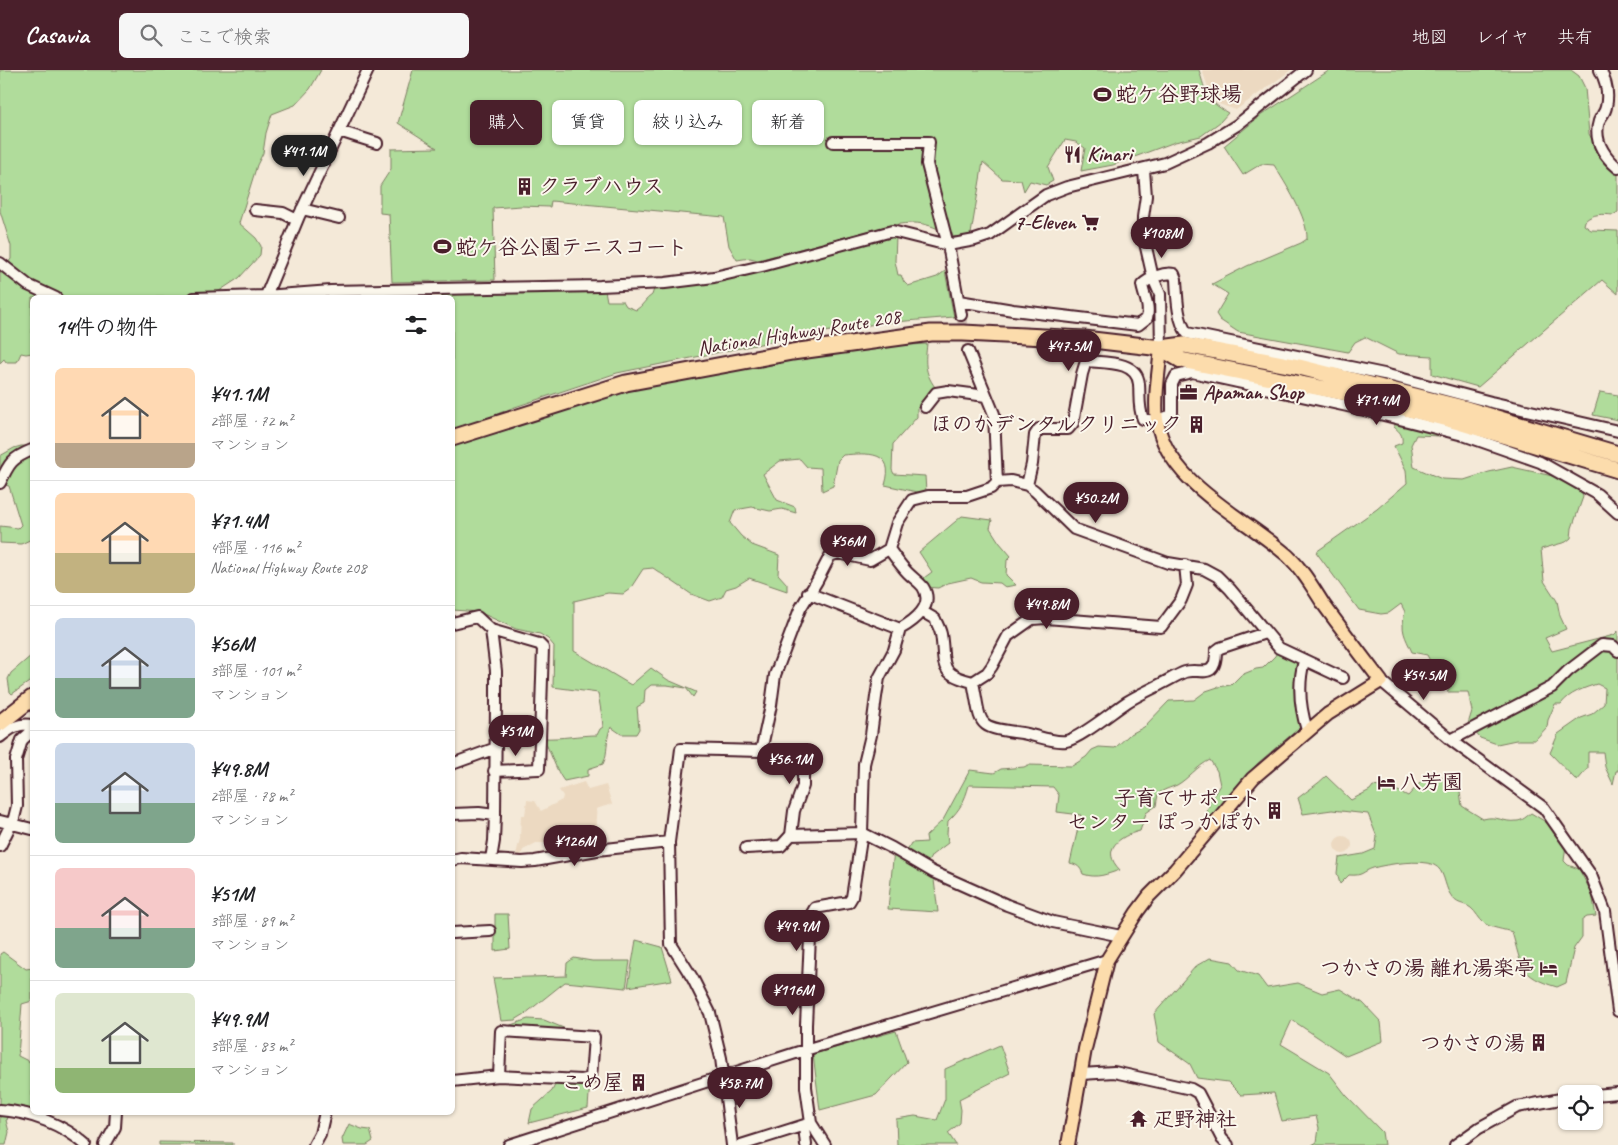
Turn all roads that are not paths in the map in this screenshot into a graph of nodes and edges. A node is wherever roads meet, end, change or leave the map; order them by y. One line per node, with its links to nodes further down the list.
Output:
1 (368, 70): 4 (street)
2 (1306, 70): 8 (street)
3 (1600, 70): 7 (street)
4 (339, 131): 6 (street); 9 (street)
5 (833, 142): 13 (street)
6 (377, 143)
7 (1618, 168)
8 (1144, 170): 13 (street); 15 (street)
9 (302, 209): 11 (street); 12 (street)
10 (255, 210): 12 (street)
11 (339, 218)
12 (297, 220): 17 (street)
13 (948, 245): 18 (street); 19 (street)
14 (0, 263): 16 (street)
15 (1153, 278): 19 (street); 21 (street); 26 (street)
16 (50, 295)
17 (266, 295)
18 (287, 295)
19 (959, 301): 20 (street)
20 (961, 315)
21 (1161, 348): 25 (main road); 27 (highway, National Highway Route 208); 29 (highway, National Highway Route 208); 30 (highway, National Highway Route 208)
22 (968, 351): 23 (street)
23 (986, 396): 24 (street); 31 (street)
24 (925, 407)
25 (1157, 420): 33 (street); 34 (street); 46 (main road)
26 (1618, 431)
27 (455, 437)
28 (30, 451): 32 (street)
29 (1618, 454)
30 (1618, 470)
31 (997, 482): 33 (street); 35 (street)
32 (0, 483)
33 (1027, 486): 36 (street)
34 (1618, 513)
35 (889, 549): 37 (street); 38 (street)
36 (1185, 565): 42 (street); 47 (street)
37 (808, 593): 40 (street); 56 (street)
38 (923, 612): 40 (street); 47 (street)
39 (455, 622): 41 (street)
40 (900, 629): 64 (street)
41 (491, 630): 55 (street); 58 (street)
42 (1265, 633): 44 (street); 47 (street)
43 (1618, 651): 54 (street)
44 (1304, 661): 45 (street); 51 (street)
45 (1344, 678)
46 (1381, 681): 51 (main road); 54 (street)
47 (973, 682)
48 (30, 700): 49 (highway)
49 (0, 723)
50 (30, 724): 53 (street)
51 (1307, 730): 73 (main road)
52 (30, 733): 62 (street)
53 (0, 737)
54 (1451, 740): 75 (street)
55 (496, 748): 57 (street); 58 (street)
56 (760, 751): 65 (street); 66 (street)
57 (455, 763)
58 (494, 771): 60 (street)
59 (455, 814): 60 (street)
60 (495, 815): 70 (street)
61 (0, 821): 62 (street)
62 (11, 823): 63 (street); 67 (street)
63 (30, 828)
64 (862, 833): 65 (street); 73 (street); 76 (street)
65 (791, 834): 68 (street)
66 (669, 842): 70 (street); 79 (street)
67 (0, 846)
68 (746, 848)
69 (455, 859): 70 (street)
70 (491, 859)
71 (490, 931): 72 (street)
72 (455, 933)
73 (1121, 936): 74 (main road)
74 (1107, 960): 76 (street); 77 (main road)
75 (1618, 1011)
76 (805, 1050): 79 (street); 87 (street)
77 (1081, 1074): 96 (main road); 97 (street)
78 (498, 1076): 78 (street); 80 (street)
79 (722, 1076): 91 (street); 92 (street)
80 (455, 1080)
81 (1618, 1093): 82 (street)
82 (1603, 1094)
83 (1558, 1099): 98 (street)
84 (0, 1110): 88 (street)
85 (116, 1115): 89 (street)
86 (324, 1115): 90 (street)
87 (808, 1124): 93 (street); 94 (street); 95 (street)
88 (86, 1145)
89 (106, 1145)
90 (314, 1145)
91 (509, 1145)
92 (732, 1145)
93 (742, 1145)
94 (806, 1145)
95 (825, 1145)
96 (1068, 1145)
97 (1228, 1145)
98 (1454, 1145)

